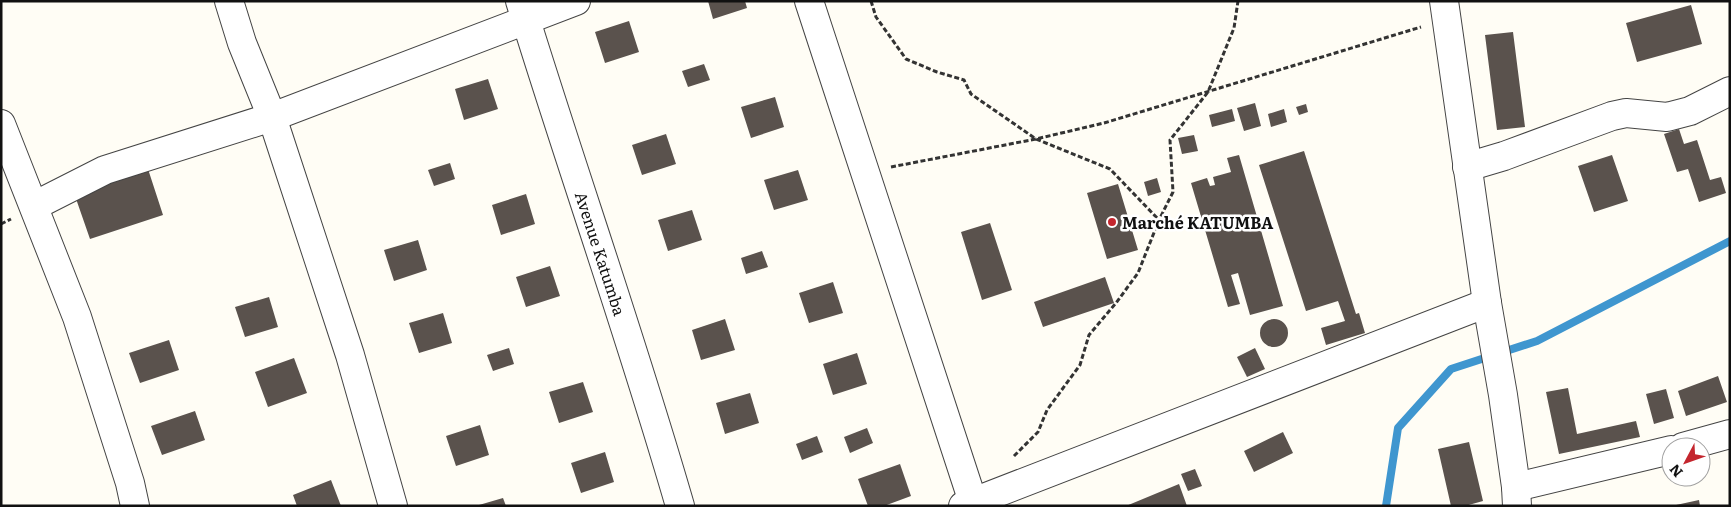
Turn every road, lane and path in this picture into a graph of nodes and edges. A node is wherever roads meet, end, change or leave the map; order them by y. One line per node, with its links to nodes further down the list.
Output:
1 (229, 1): 10 (street)
2 (576, 1): 6 (street)
3 (809, 1): 14 (street)
4 (871, 1): 12 (path)
5 (1238, 1): 9 (path)
6 (523, 10): 10 (street); 26 (street, Avenue Katumba)
7 (1445, 10): 9 (path); 13 (street)
8 (1730, 91): 13 (street)
9 (1208, 92): 12 (path); 16 (path)
10 (272, 117): 15 (street); 25 (street)
11 (1, 124): 15 (street)
12 (1036, 139): 14 (path); 16 (path)
13 (1467, 167): 17 (street)
14 (866, 172): 23 (street)
15 (34, 206): 24 (street)
16 (1159, 220): 21 (path)
17 (1487, 303): 22 (street); 23 (street)
18 (1730, 434): 19 (street)
19 (1711, 439)
20 (1661, 453): 22 (street)
21 (1008, 462)
22 (1517, 497)
23 (968, 504)
24 (135, 506)
25 (393, 506)
26 (680, 506)

